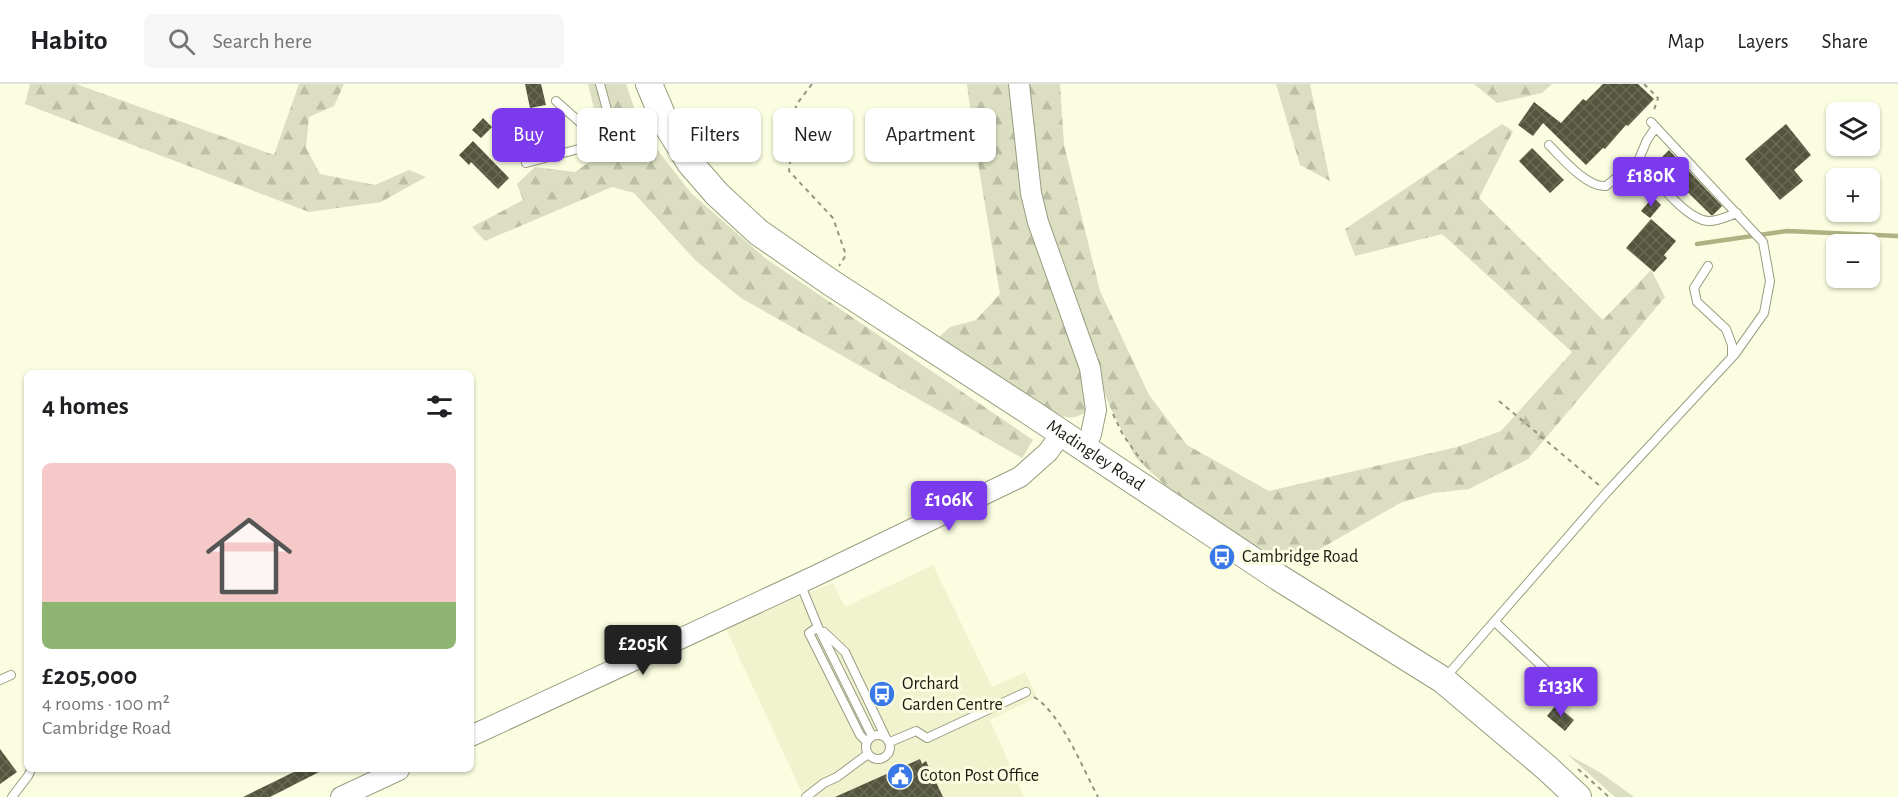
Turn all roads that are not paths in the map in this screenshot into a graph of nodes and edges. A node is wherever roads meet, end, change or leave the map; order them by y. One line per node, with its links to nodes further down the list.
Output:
1 (600, 84): 5 (lane)
2 (649, 84): 7 (highway, Madingley Road)
3 (1019, 84): 17 (street)
4 (556, 101): 6 (lane)
5 (607, 108)
6 (577, 120)
7 (666, 124): 8 (lane); 16 (highway, Madingley Road)
8 (657, 127)
9 (1549, 145): 11 (lane)
10 (577, 150): 12 (lane)
11 (1639, 159): 13 (lane); 13 (lane)
12 (526, 163)
13 (1737, 213): 15 (lane)
14 (1708, 266): 15 (lane)
15 (1732, 357): 19 (lane)
16 (1062, 434): 17 (highway, Madingley Road); 18 (street)
17 (1085, 448): 23 (highway, Madingley Road)
18 (800, 583): 20 (lane); 26 (street)
19 (1495, 622): 23 (lane); 24 (lane)
20 (818, 627): 27 (lane); 28 (lane)
21 (12, 675): 22 (lane)
22 (0, 680)
23 (1443, 680): 35 (highway, Madingley Road)
24 (1568, 691)
25 (1026, 692): 28 (lane)
26 (474, 735)
27 (869, 739): 28 (lane); 29 (lane)
28 (887, 739): 29 (lane)
29 (868, 754): 34 (lane)
30 (30, 772): 32 (lane)
31 (395, 772): 33 (street)
32 (12, 797)
33 (341, 797)
34 (806, 797)
35 (1578, 797)

